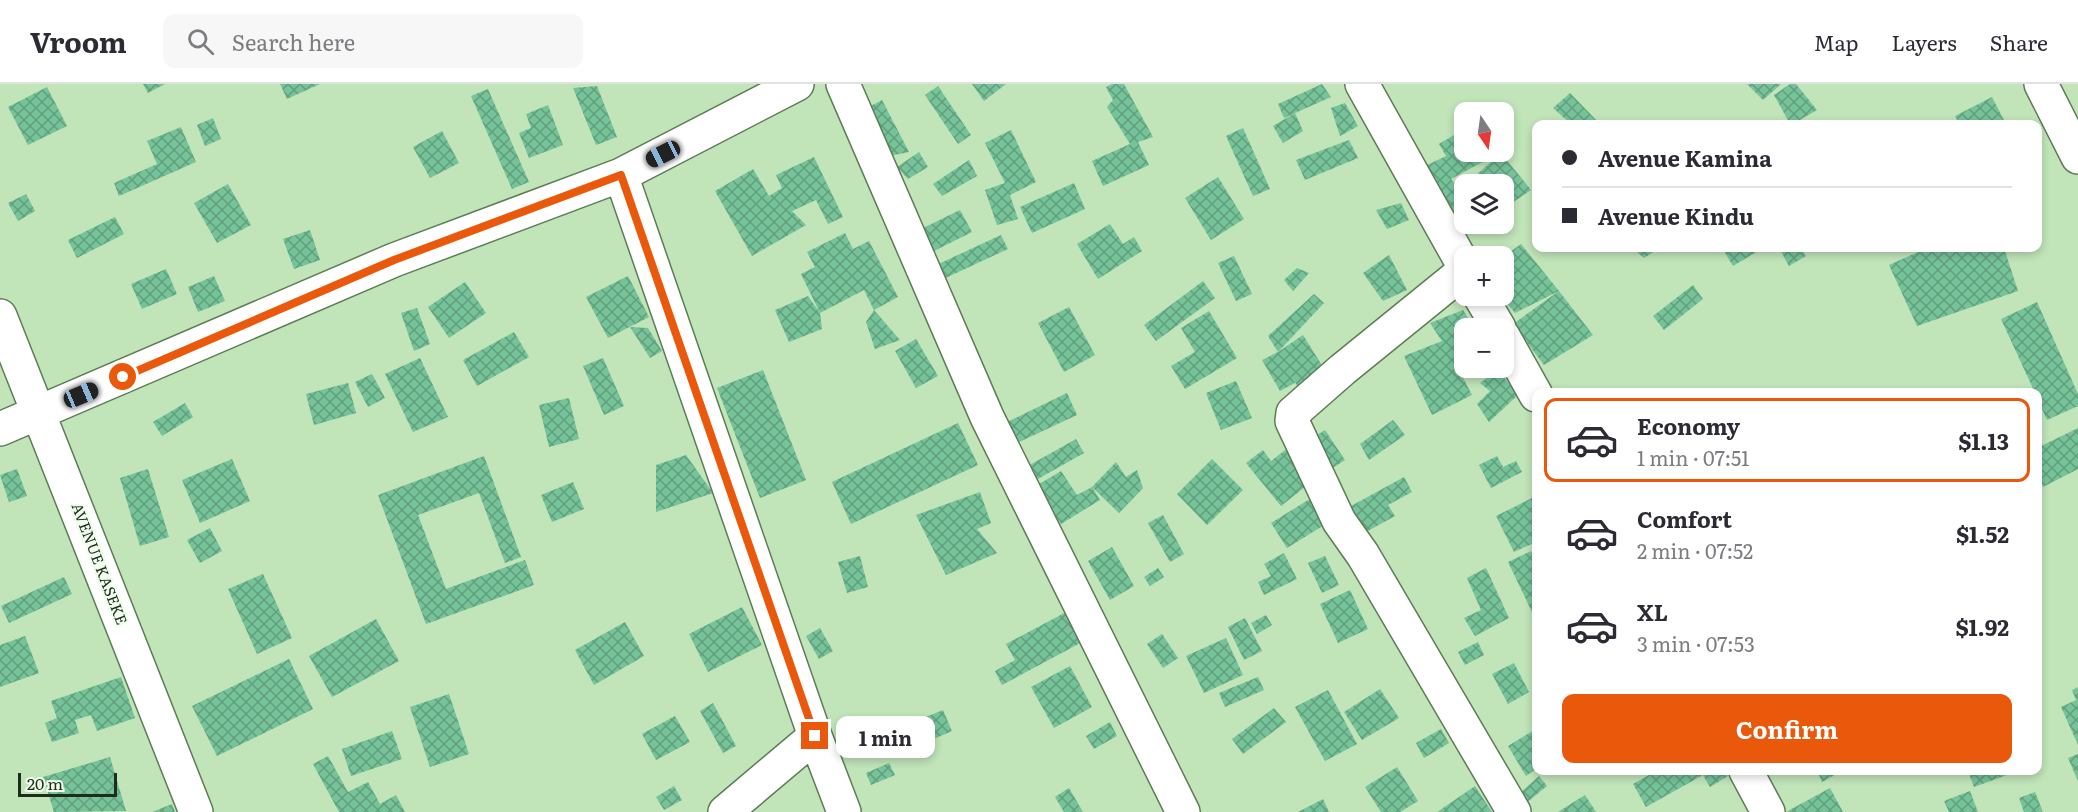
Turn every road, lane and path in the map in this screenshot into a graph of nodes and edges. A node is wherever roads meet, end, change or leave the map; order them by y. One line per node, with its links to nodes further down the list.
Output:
1 (797, 84): 6 (street)
2 (843, 84): 19 (street)
3 (1362, 84): 7 (street)
4 (2041, 84): 5 (street)
5 (2078, 158)
6 (621, 175): 12 (street); 14 (street)
7 (1454, 248)
8 (1454, 280): 20 (street)
9 (0, 316): 12 (street, AVENUE KASEKE)
10 (1514, 356): 11 (street)
11 (1532, 388)
12 (39, 413): 13 (street); 16 (street, AVENUE KASEKE)
13 (0, 429)
14 (815, 736): 17 (street); 18 (street)
15 (1748, 775): 21 (street)
16 (196, 812)
17 (725, 812)
18 (844, 812)
19 (1183, 812)
20 (1514, 812)
21 (1768, 812)

